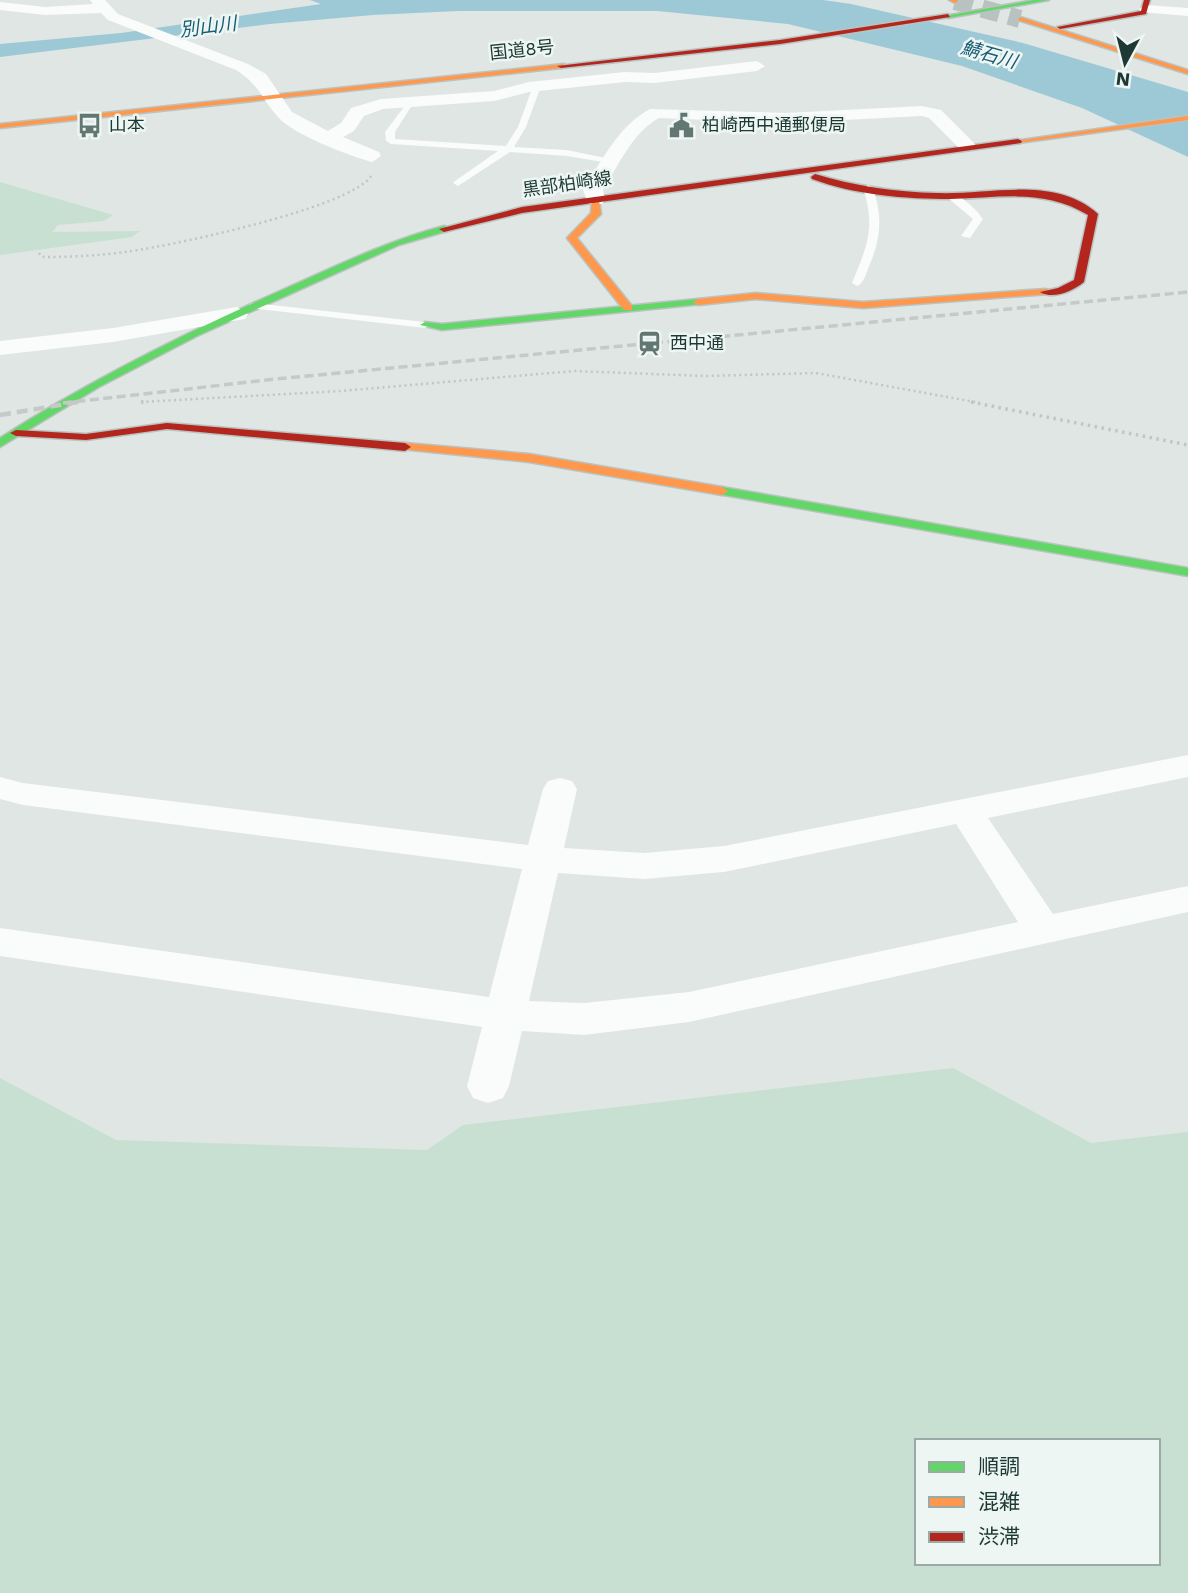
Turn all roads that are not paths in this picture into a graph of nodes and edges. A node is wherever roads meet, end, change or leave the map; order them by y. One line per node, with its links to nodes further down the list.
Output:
1 (1046, 0): 11 (main road, 国道8号)
2 (99, 4): 4 (street); 11 (street)
3 (1147, 4): 5 (street); 7 (main road)
4 (0, 5)
5 (1188, 12)
6 (1020, 19): 7 (main road)
7 (1054, 29): 9 (main road)
8 (757, 65): 10 (street)
9 (1188, 72)
10 (537, 86): 12 (street); 17 (lane)
11 (276, 97): 14 (main road, 国道8号); 15 (street)
12 (410, 102): 15 (street); 17 (lane)
13 (1188, 118): 16 (main road, 黒部柏崎線)
14 (0, 126)
15 (329, 138): 18 (street)
16 (967, 146): 19 (street); 20 (main road, 黒部柏崎線)
17 (509, 148): 19 (lane); 21 (lane)
18 (372, 156)
19 (611, 162): 24 (street)
20 (805, 169): 22 (main road); 24 (main road, 黒部柏崎線)
21 (458, 183)
22 (868, 188): 23 (main road); 26 (lane)
23 (951, 196): 25 (lane); 27 (main road)
24 (595, 200): 27 (main road); 28 (main road, 黒部柏崎線)
25 (966, 236)
26 (857, 283)
27 (628, 308): 29 (main road)
28 (246, 310): 29 (lane); 30 (street); 31 (main road, 黒部柏崎線)
29 (425, 325)
30 (0, 348)
31 (16, 433): 32 (main road, 黒部柏崎線); 33 (main road)
32 (0, 443)
33 (1188, 572)
34 (1188, 766): 37 (street)
35 (0, 788): 38 (street)
36 (560, 789): 38 (street)
37 (965, 811): 38 (street); 40 (street)
38 (542, 859): 42 (street)
39 (1188, 899): 40 (street)
40 (1044, 931): 42 (street)
41 (0, 942): 42 (street)
42 (504, 1015): 43 (street)
43 (488, 1086)

